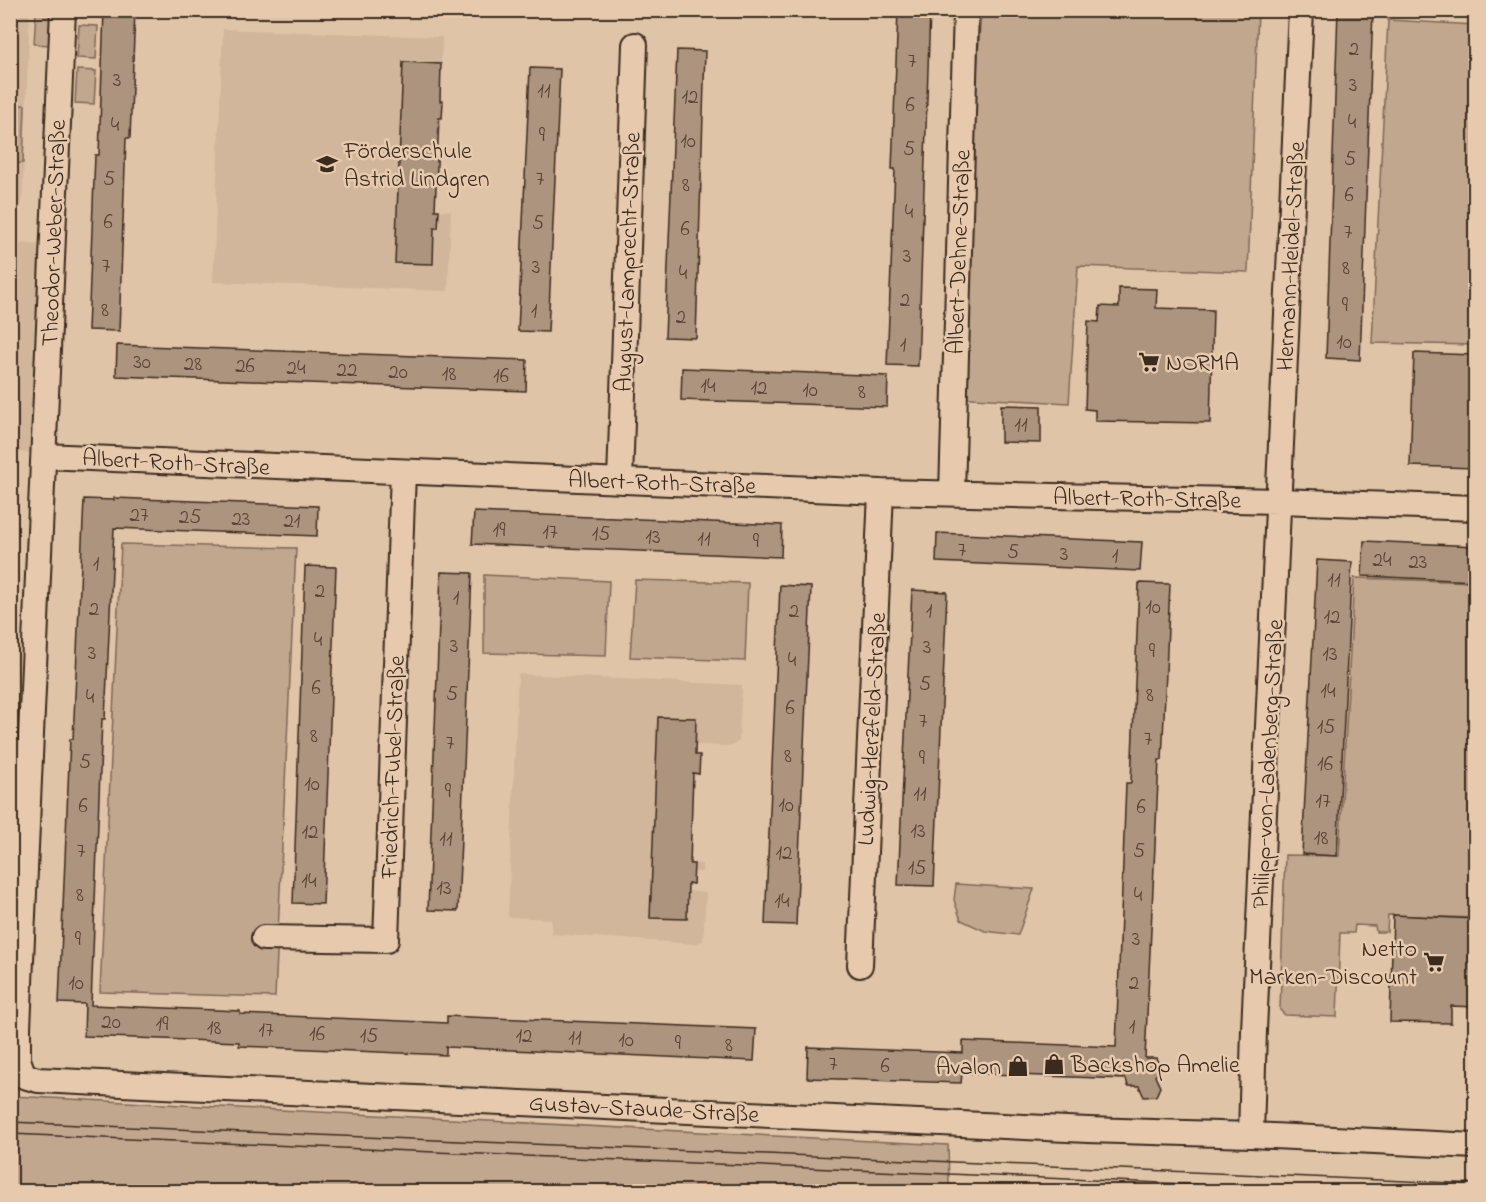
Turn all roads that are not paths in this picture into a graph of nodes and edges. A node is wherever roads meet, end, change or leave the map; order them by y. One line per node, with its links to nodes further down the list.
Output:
1 (63, 10): 5 (street, Theodor-Weber-Straße)
2 (966, 10): 9 (street, Albert-Dehne-Straße)
3 (1301, 10): 10 (street, Hermann-Heidel-Straße)
4 (635, 45): 7 (street, August-Lamprecht-Straße)
5 (44, 456): 6 (street, Albert-Roth-Straße); 14 (street, Theodor-Weber-Straße)
6 (403, 472): 7 (street, Albert-Roth-Straße); 12 (street, Friedrich-Fubel-Straße)
7 (620, 480): 8 (street, Albert-Roth-Straße)
8 (881, 492): 9 (street, Albert-Roth-Straße); 13 (street, Ludwig-Herzfeld-Straße)
9 (952, 493): 10 (street, Albert-Roth-Straße)
10 (1280, 501): 11 (street, Albert-Roth-Straße); 15 (street, Philipp-von-Ladenberg-Straße)
11 (1476, 508)
12 (264, 938)
13 (860, 965)
14 (38, 1080): 15 (street, Gustav-Staude-Straße)
15 (1251, 1135): 16 (street, Gustav-Staude-Straße)
16 (1476, 1146)

